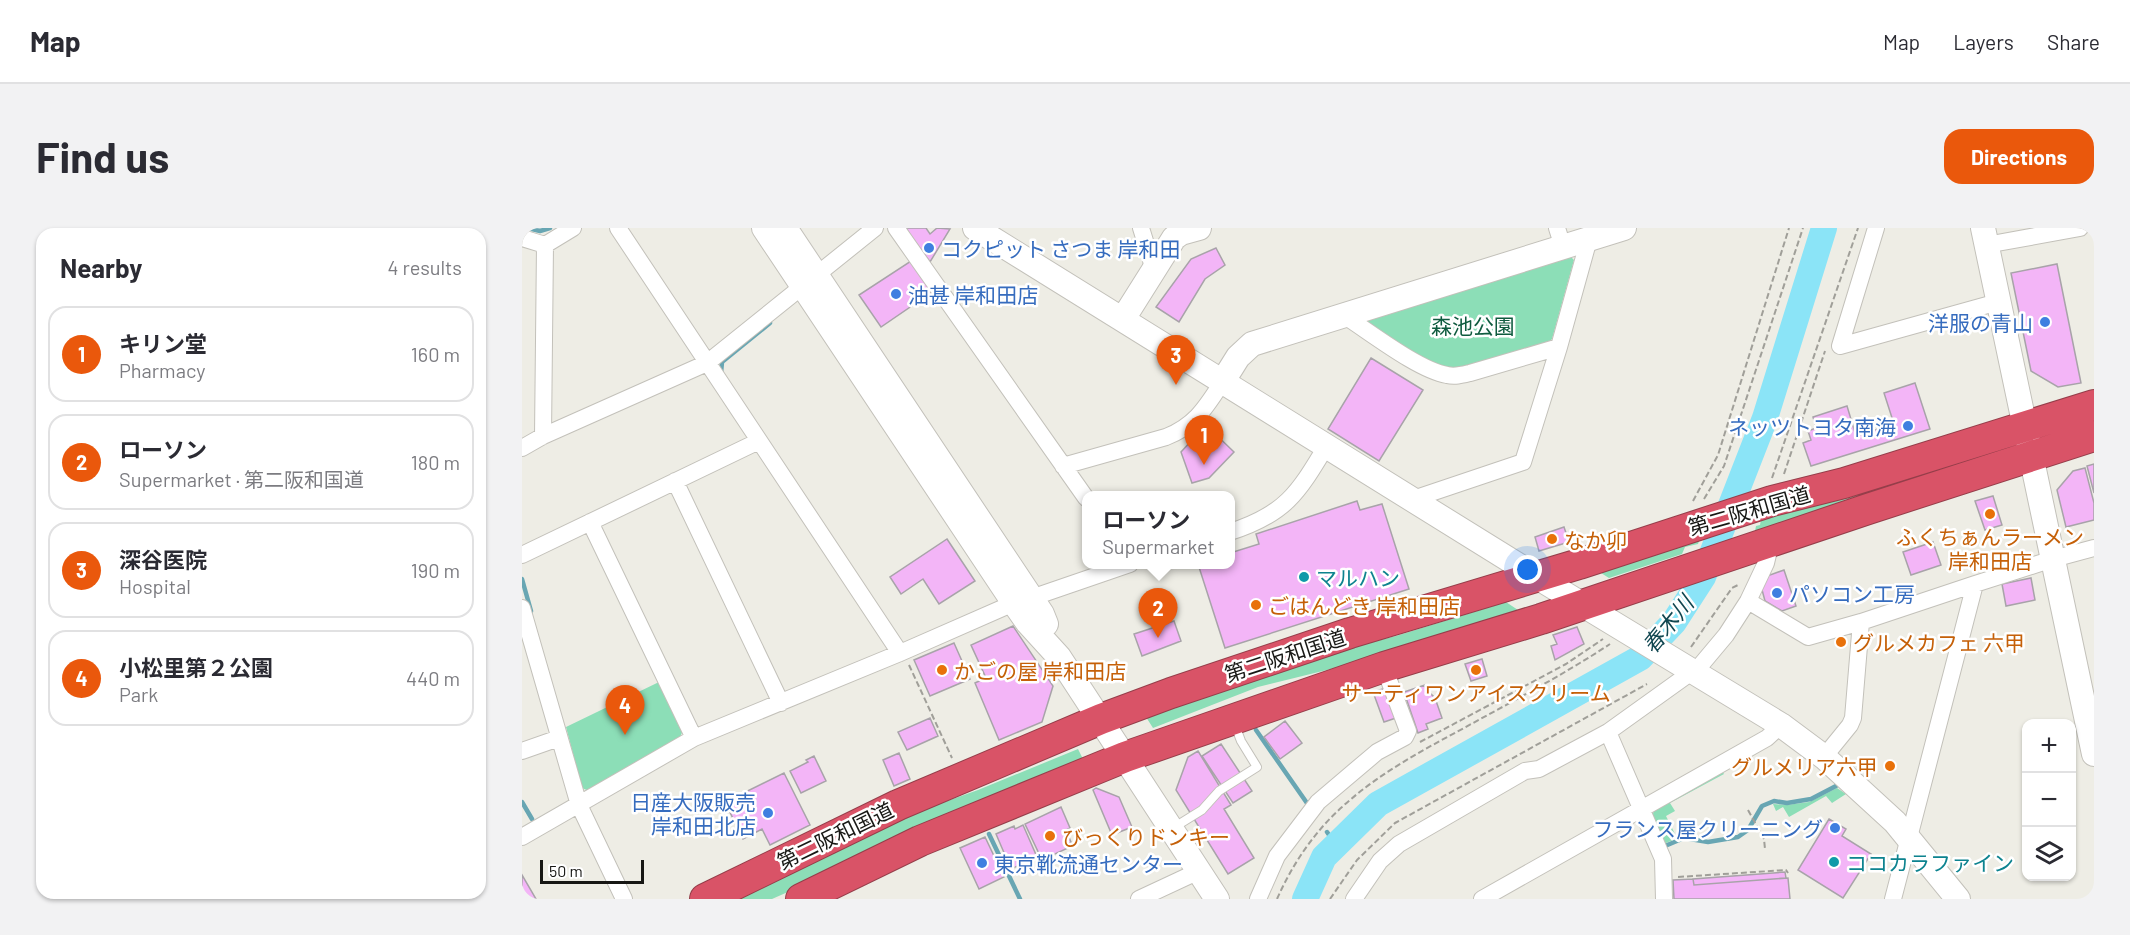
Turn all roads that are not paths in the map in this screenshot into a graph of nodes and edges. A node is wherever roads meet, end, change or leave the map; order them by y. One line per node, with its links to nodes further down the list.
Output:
1 (573, 228): 17 (street)
2 (618, 228): 24 (street)
3 (764, 228): 19 (street)
4 (786, 228): 19 (street)
5 (875, 228): 19 (street)
6 (896, 228): 34 (street)
7 (975, 228): 22 (street)
8 (1141, 228): 18 (street)
9 (1199, 228): 18 (street)
10 (1624, 228): 16 (street)
11 (1876, 228): 20 (street)
12 (2080, 228): 13 (street)
13 (1984, 237): 20 (street)
14 (522, 238): 17 (street)
15 (1560, 238): 16 (street); 21 (street)
16 (1589, 239): 23 (street)
17 (545, 245): 28 (street)
18 (1154, 270): 22 (street)
19 (810, 280): 24 (street); 47 (street)
20 (1998, 302): 27 (street)
21 (1344, 315): 23 (street); 25 (street)
22 (1123, 319): 25 (street)
23 (1559, 347): 37 (street)
24 (707, 363): 28 (street); 30 (street)
25 (1223, 381): 31 (street); 34 (street)
26 (2094, 405): 27 (highway, 第二阪和国道)
27 (2025, 426): 33 (street); 45 (highway, 第二阪和国道)
28 (543, 436): 32 (street)
29 (2094, 436): 33 (highway, 第二阪和国道)
30 (759, 441): 35 (street); 52 (street)
31 (1327, 445): 37 (street); 39 (street)
32 (522, 448)
33 (2031, 456): 40 (highway, 第二阪和国道); 43 (street)
34 (1063, 466): 36 (street)
35 (675, 481): 38 (street); 55 (street)
36 (1082, 492)
37 (1413, 499): 45 (street)
38 (590, 522): 42 (street); 61 (street)
39 (1235, 530)
40 (1760, 546): 48 (street); 49 (highway, 第二阪和国道)
41 (2094, 548): 43 (street)
42 (522, 555)
43 (2053, 559): 46 (street); 63 (street)
44 (1115, 569): 47 (street)
45 (1537, 577): 49 (street); 56 (highway, 第二阪和国道)
46 (1975, 584): 51 (street); 70 (street)
47 (1023, 600): 52 (street); 56 (street)
48 (1748, 601): 51 (street); 53 (street)
49 (1584, 604): 53 (street); 54 (highway, 第二阪和国道)
50 (522, 608): 60 (street)
51 (1861, 622): 65 (street)
52 (900, 653): 55 (street)
53 (1685, 662): 58 (street); 59 (street)
54 (1384, 667): 57 (highway, 第二阪和国道); 78 (street)
55 (781, 703): 61 (street)
56 (1101, 719): 64 (street); 74 (highway, 第二阪和国道)
57 (1233, 719): 64 (highway, 第二阪和国道); 68 (lane)
58 (1781, 725): 65 (street); 67 (street)
59 (1608, 732): 67 (street); 72 (street)
60 (560, 738): 62 (street); 66 (street)
61 (694, 738): 66 (street)
62 (522, 751)
63 (2094, 754)
64 (1125, 757): 68 (street); 75 (highway, 第二阪和国道)
65 (1824, 757): 70 (street)
66 (579, 805): 69 (street); 73 (street)
67 (1641, 809): 79 (street); 80 (street)
68 (1172, 829): 71 (street)
69 (522, 837)
70 (1909, 838): 81 (street); 82 (street)
71 (1199, 871): 76 (street); 77 (street)
72 (1347, 897)
73 (624, 899)
74 (705, 899)
75 (801, 899)
76 (1139, 899)
77 (1217, 899)
78 (1258, 899)
79 (1482, 899)
80 (1664, 899)
81 (1893, 899)
82 (1958, 899)

